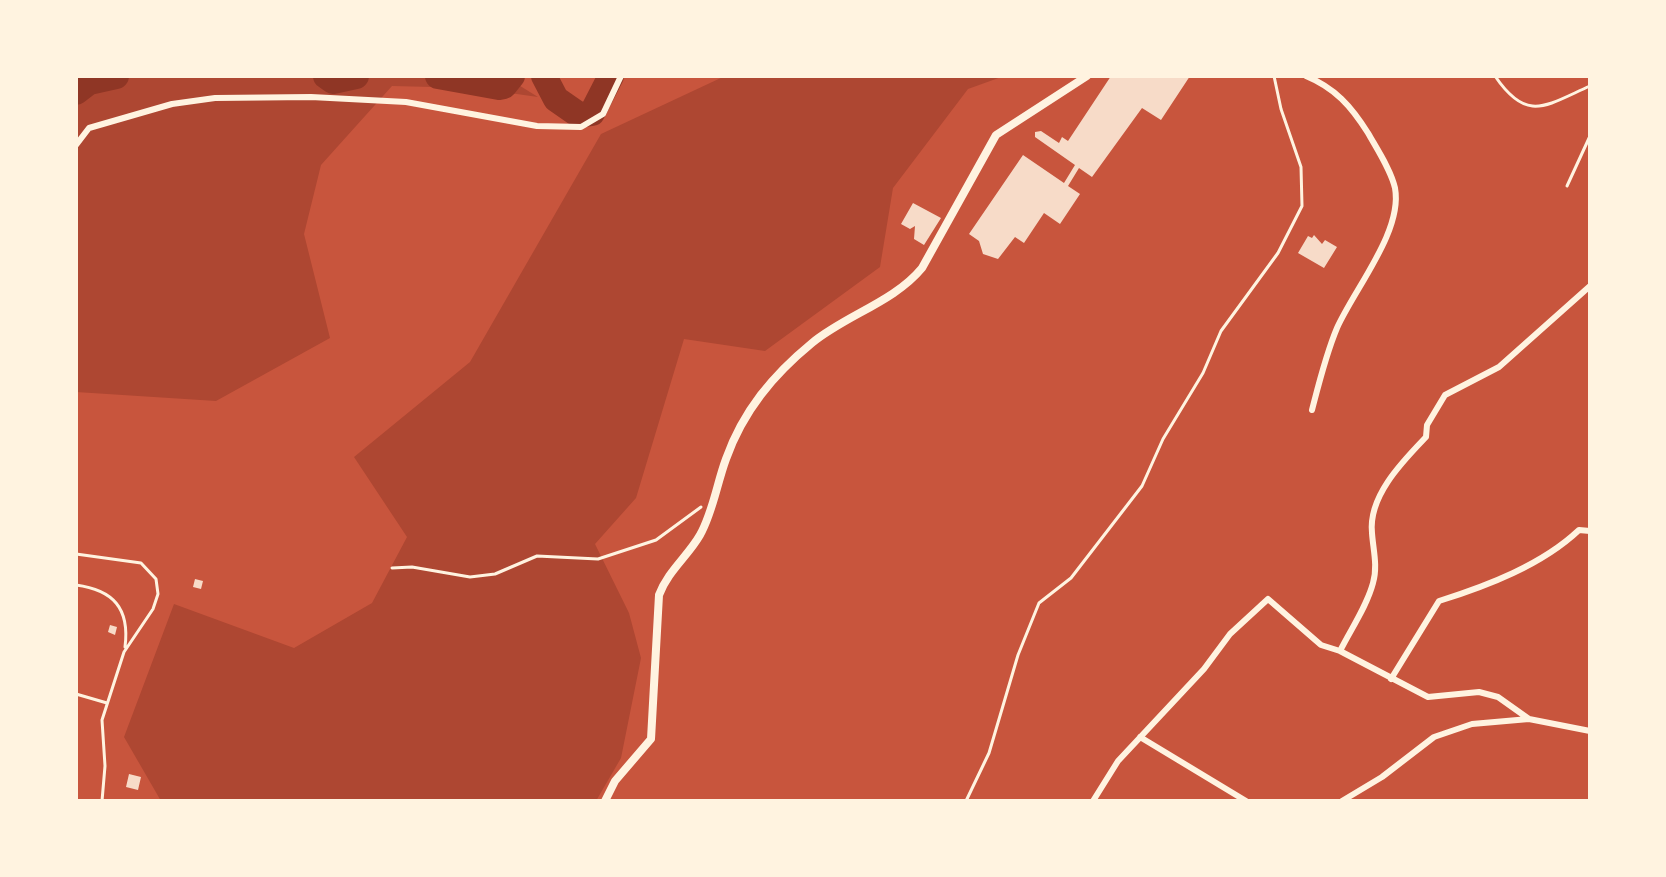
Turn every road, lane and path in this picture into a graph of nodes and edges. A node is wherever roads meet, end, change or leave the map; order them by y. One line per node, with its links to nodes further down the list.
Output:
1 (621, 76): 8 (street)
2 (1087, 76): 12 (street)
3 (1274, 76): 27 (path)
4 (1306, 76): 11 (street)
5 (1495, 76): 6 (path)
6 (1590, 86)
7 (1590, 136): 9 (path)
8 (76, 145)
9 (1567, 186)
10 (1590, 286): 17 (street)
11 (1312, 410)
12 (711, 503): 15 (path); 26 (street)
13 (1590, 531): 19 (street)
14 (76, 554): 18 (lane)
15 (392, 568)
16 (76, 585): 18 (lane)
17 (1340, 651): 19 (street); 24 (street)
18 (124, 652): 21 (lane)
19 (1391, 679): 22 (street)
20 (76, 694): 21 (lane)
21 (107, 703): 25 (lane)
22 (1529, 719): 23 (street); 30 (street)
23 (1590, 731)
24 (1140, 737): 28 (street); 29 (street)
25 (102, 801)
26 (605, 801)
27 (966, 801)
28 (1093, 801)
29 (1246, 801)
30 (1342, 801)

